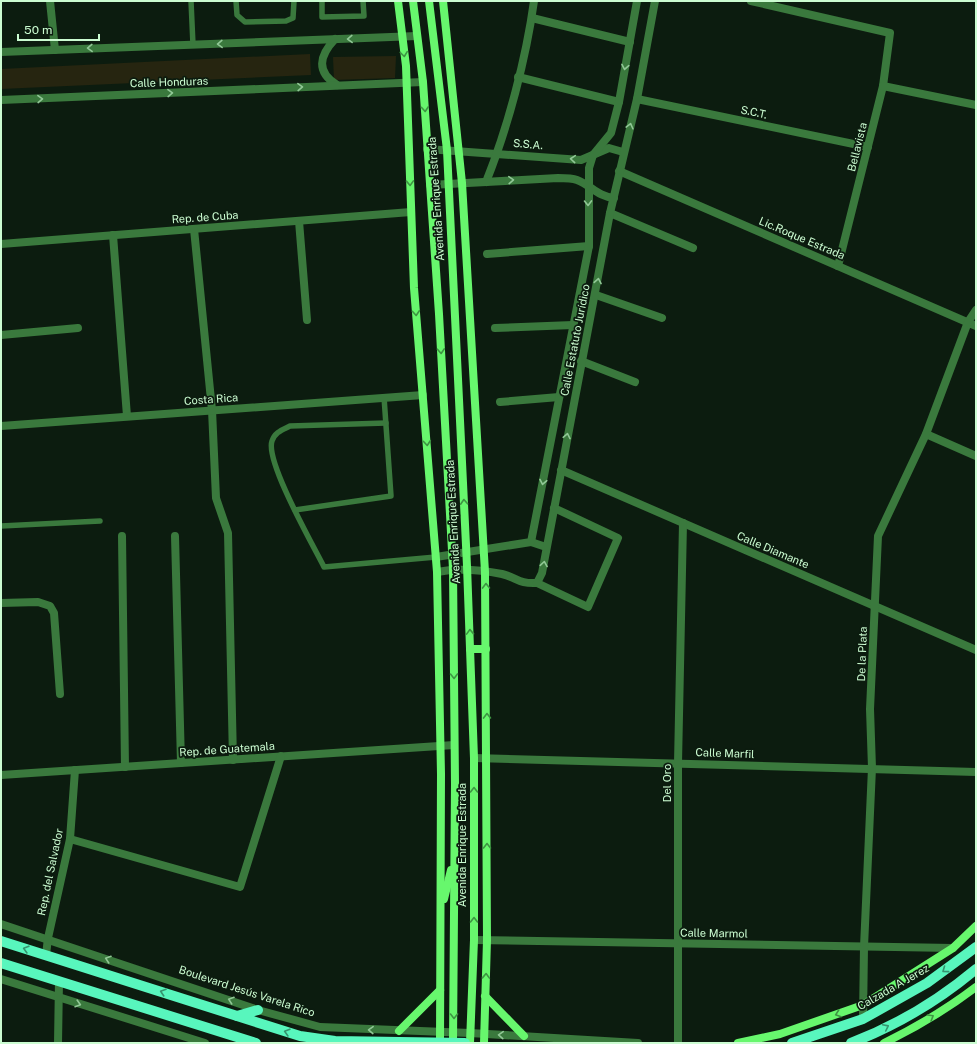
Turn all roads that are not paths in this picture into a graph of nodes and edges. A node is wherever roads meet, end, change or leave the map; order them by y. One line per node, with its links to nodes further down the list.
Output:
1 (50, 1): 21 (street)
2 (191, 1): 20 (lane)
3 (236, 1): 4 (lane)
4 (294, 1)
5 (322, 1): 6 (lane)
6 (363, 1)
7 (413, 1): 16 (street, Avenida Enrique Estrada)
8 (429, 1): 34 (street, Avenida Enrique Estrada)
9 (443, 1): 35 (street)
10 (534, 1): 15 (street)
11 (637, 1): 19 (street, Calle Estatuto Jurídico)
12 (655, 1): 28 (street, Calle Estatuto Jurídico)
13 (751, 1): 27 (street, Bellavista)
14 (397, 2): 17 (street)
15 (532, 18): 19 (street); 23 (street)
16 (417, 36): 17 (street); 24 (street, Avenida Enrique Estrada)
17 (402, 37): 18 (street, one-way to 18); 25 (street, one-way to 25)
18 (335, 39): 20 (street, one-way to 20); 26 (street)
19 (630, 42): 30 (street, Calle Estatuto Jurídico, one-way to 30)
20 (193, 45): 21 (street, one-way to 21)
21 (55, 50): 22 (street)
22 (1, 52)
23 (518, 77): 30 (street); 37 (street)
24 (423, 82): 25 (street, Calle Honduras); 33 (street, Avenida Enrique Estrada, one-way to 33)
25 (406, 83): 26 (street, Calle Honduras); 46 (street, one-way to 46)
26 (338, 86): 29 (street, Calle Honduras, one-way to 26)
27 (883, 86): 31 (street); 32 (street, Bellavista)
28 (636, 99): 32 (street, S.C.T.); 36 (street, Calle Estatuto Jurídico, one-way to 28)
29 (1, 100)
30 (619, 102): 38 (street, Calle Estatuto Jurídico)
31 (976, 105)
32 (868, 147): 55 (street, Bellavista)
33 (427, 149): 34 (street, S.S.A.); 43 (street, Avenida Enrique Estrada)
34 (447, 150): 35 (street, S.S.A.); 42 (street, Avenida Enrique Estrada)
35 (459, 151): 37 (street, S.S.A.); 41 (street)
36 (623, 152): 38 (street, S.S.A.); 39 (street, Calle Estatuto Jurídico)
37 (498, 153): 38 (street, S.S.A., one-way to 37); 40 (street)
38 (594, 155): 44 (street, Calle Estatuto Jurídico)
39 (619, 171): 45 (street, Calle Estatuto Jurídico); 55 (street, Lic.Roque Estrada)
40 (486, 182): 41 (street); 44 (street, one-way to 44)
41 (462, 183): 42 (street); 87 (street)
42 (449, 184): 43 (street); 88 (street, Avenida Enrique Estrada, one-way to 42)
43 (430, 185): 89 (street, Avenida Enrique Estrada, one-way to 89)
44 (588, 186): 45 (street); 52 (street, Calle Estatuto Jurídico, one-way to 52)
45 (614, 198): 47 (street, Calle Estatuto Jurídico)
46 (411, 212): 48 (street, Rep. de Cuba); 67 (street, one-way to 67)
47 (610, 213): 53 (street); 56 (street, Calle Estatuto Jurídico, one-way to 47)
48 (299, 221): 49 (street, Rep. de Cuba); 59 (street)
49 (194, 229): 50 (street, Rep. de Cuba); 71 (street)
50 (113, 235): 51 (street, Rep. de Cuba); 72 (street)
51 (1, 244)
52 (589, 246): 54 (street); 61 (street, Calle Estatuto Jurídico)
53 (693, 248)
54 (487, 254)
55 (838, 266): 60 (street, Lic.Roque Estrada)
56 (596, 295): 58 (street); 65 (street, Calle Estatuto Jurídico)
57 (976, 310): 60 (street, De la Plata)
58 (662, 318)
59 (307, 320)
60 (972, 324): 75 (street, De la Plata)
61 (573, 325): 63 (street); 69 (street, Calle Estatuto Jurídico)
62 (78, 328): 64 (street)
63 (495, 328)
64 (1, 335)
65 (581, 362): 66 (street); 77 (street, Calle Estatuto Jurídico, one-way to 65)
66 (635, 382)
67 (423, 395): 68 (street, Costa Rica); 90 (street, one-way to 90)
68 (384, 397): 71 (street, Costa Rica); 73 (lane)
69 (559, 397): 70 (street); 85 (street, Calle Estatuto Jurídico, one-way to 85)
70 (500, 402)
71 (212, 410): 72 (street, Costa Rica); 107 (street)
72 (127, 416): 74 (street, Costa Rica)
73 (386, 423): 79 (lane); 79 (lane)
74 (1, 426)
75 (926, 434): 76 (street); 97 (street, De la Plata)
76 (976, 456)
77 (561, 470): 78 (street, Calle Estatuto Jurídico); 81 (street, Calle Diamante)
78 (554, 508): 86 (street, Calle Estatuto Jurídico); 95 (street)
79 (294, 510): 90 (lane)
80 (100, 521): 82 (lane)
81 (683, 523): 97 (street, Calle Diamante); 109 (street, Del Oro)
82 (1, 526)
83 (122, 536): 110 (street)
84 (175, 536): 108 (street)
85 (531, 542): 86 (street); 87 (street)
86 (546, 547): 95 (street, Calle Estatuto Jurídico, one-way to 86)
87 (484, 550): 88 (street); 94 (street)
88 (467, 552): 89 (street); 92 (street, Avenida Enrique Estrada)
89 (452, 555): 90 (street); 91 (street, Avenida Enrique Estrada)
90 (436, 557): 93 (street)
91 (453, 569): 92 (street); 93 (street); 102 (street, Avenida Enrique Estrada, one-way to 102)
92 (468, 571): 94 (street); 98 (street, Avenida Enrique Estrada, one-way to 92)
93 (437, 572): 103 (street)
94 (485, 572): 95 (street); 99 (street, one-way to 94)
95 (537, 583)
96 (1, 603): 101 (street)
97 (875, 606): 100 (street, Calle Diamante); 111 (street, De la Plata)
98 (470, 649): 99 (street); 105 (street, Avenida Enrique Estrada)
99 (486, 649): 106 (street, one-way to 99)
100 (976, 650)
101 (60, 694)
102 (454, 744): 103 (street, Rep. de Guatemala); 116 (street, Avenida Enrique Estrada)
103 (441, 746): 104 (street, Rep. de Guatemala); 117 (street)
104 (281, 756): 107 (street, Rep. de Guatemala); 115 (street)
105 (474, 758): 106 (street, Calle Marfil); 121 (street, Avenida Enrique Estrada, one-way to 105)
106 (488, 758): 109 (street, Calle Marfil); 122 (street, one-way to 106)
107 (234, 760): 108 (street, Rep. de Guatemala)
108 (182, 763): 110 (street, Rep. de Guatemala)
109 (678, 763): 111 (street, Calle Marfil); 124 (street, Del Oro)
110 (125, 767): 112 (street, Rep. de Guatemala)
111 (872, 768): 113 (street, Calle Marfil); 125 (street, De la Plata)
112 (76, 770): 114 (street, Rep. de Guatemala); 115 (street, Rep. del Salvador)
113 (976, 772)
114 (1, 775)
115 (70, 839): 120 (street, Rep. del Salvador)
116 (454, 858): 117 (street); 146 (street, Avenida Enrique Estrada, one-way to 146)
117 (441, 912): 134 (street)
118 (1, 924): 120 (street, Boulevard Jesús Varela Rico)
119 (976, 926): 127 (street)
120 (48, 938): 128 (street, Rep. del Salvador); 138 (street, Boulevard Jesús Varela Rico, one-way to 120)
121 (474, 940): 122 (street, Calle Marmol); 142 (street, Avenida Enrique Estrada)
122 (487, 940): 124 (street, Calle Marmol); 135 (street, one-way to 122)
123 (1, 941): 128 (main road, Boulevard Jesús Varela Rico, one-way to 123)
124 (679, 944): 125 (street, Calle Marmol); 155 (street, Del Oro)
125 (864, 947): 127 (street, Calle Marmol); 137 (street, De la Plata)
126 (976, 947): 140 (main road, Calzada A Jerez, one-way to 140)
127 (953, 948): 137 (street)
128 (46, 955): 139 (main road, Boulevard Jesús Varela Rico, one-way to 128)
129 (1, 963): 132 (main road)
130 (976, 969): 158 (main road, one-way to 130)
131 (1, 979): 136 (street)
132 (59, 981): 136 (street); 147 (main road)
133 (976, 987): 159 (street, one-way to 133)
134 (440, 990): 141 (street); 145 (street)
135 (485, 996): 143 (street); 144 (street)
136 (59, 998): 148 (street); 149 (street, one-way to 149)
137 (863, 1005): 140 (street, De la Plata); 156 (street, one-way to 156)
138 (258, 1010): 139 (main road); 141 (street, Boulevard Jesús Varela Rico, one-way to 138)
139 (237, 1016): 145 (main road, Boulevard Jesús Varela Rico, one-way to 139)
140 (863, 1019): 157 (main road, Calzada A Jerez)
141 (399, 1031): 145 (street, Boulevard Jesús Varela Rico)
142 (470, 1033): 143 (street, Boulevard Jesús Varela Rico); 146 (street, Boulevard Jesús Varela Rico); 152 (street, Avenida Enrique Estrada)
143 (484, 1034): 144 (street, Boulevard Jesús Varela Rico, one-way to 143); 153 (street)
144 (524, 1036): 154 (street, Boulevard Jesús Varela Rico)
145 (440, 1039): 146 (main road, Boulevard Jesús Varela Rico)
146 (454, 1039): 151 (main road, Boulevard Jesús Varela Rico)
147 (235, 1040): 150 (main road)
148 (58, 1043)
149 (205, 1043)
150 (256, 1043)
151 (465, 1043)
152 (470, 1043)
153 (484, 1043)
154 (638, 1043)
155 (678, 1043)
156 (738, 1043)
157 (792, 1043)
158 (851, 1043)
159 (884, 1043)

